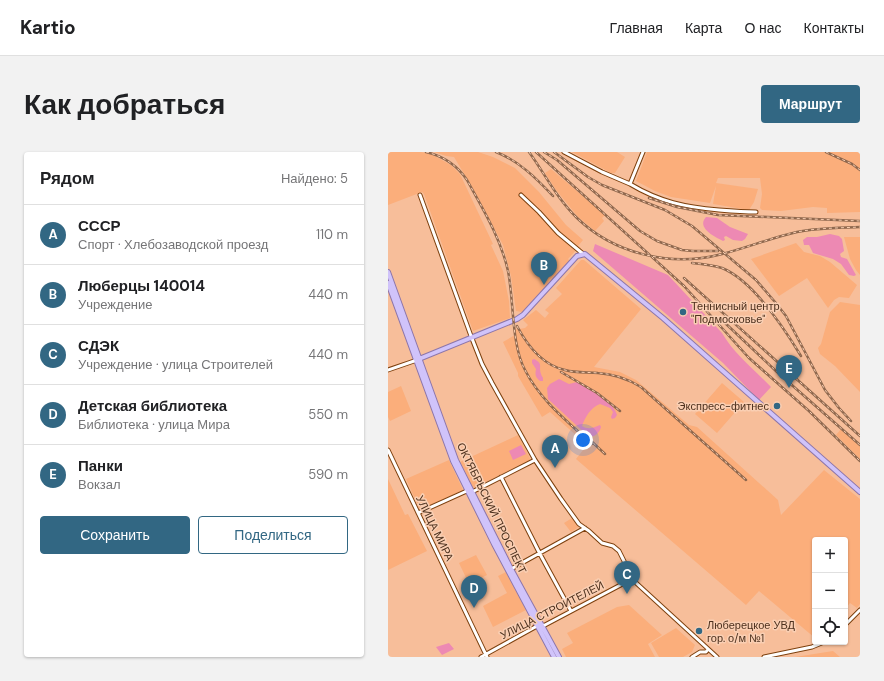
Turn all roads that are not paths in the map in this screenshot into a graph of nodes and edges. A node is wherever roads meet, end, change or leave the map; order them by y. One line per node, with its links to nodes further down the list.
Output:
1 (564, 152): 3 (street)
2 (643, 152): 3 (street)
3 (630, 184): 6 (street)
4 (420, 195): 10 (street)
5 (521, 195): 7 (street)
6 (756, 212)
7 (582, 254): 10 (main road); 17 (main road)
8 (388, 272): 11 (main road, ОКТЯБРЬСКИЙ ПРОСПЕКТ)
9 (388, 283): 11 (main road, ОКТЯБРЬСКИЙ ПРОСПЕКТ)
10 (471, 338): 11 (main road); 14 (street)
11 (417, 360): 12 (street); 16 (main road, ОКТЯБРЬСКИЙ ПРОСПЕКТ)
12 (388, 370)
13 (388, 450): 18 (street, УЛИЦА МИРА)
14 (534, 460): 15 (street); 19 (street)
15 (501, 477): 16 (street); 20 (street)
16 (469, 492): 18 (street); 21 (main road, ОКТЯБРЬСКИЙ ПРОСПЕКТ); 26 (main road, ОКТЯБРЬСКИЙ ПРОСПЕКТ)
17 (860, 492)
18 (418, 513): 31 (street, УЛИЦА МИРА)
19 (585, 528): 20 (street); 22 (street)
20 (540, 554): 21 (street); 24 (street)
21 (511, 569): 26 (main road, ОКТЯБРЬСКИЙ ПРОСПЕКТ)
22 (630, 580): 24 (street, УЛИЦА СТРОИТЕЛЕЙ); 27 (street)
23 (860, 610): 25 (street)
24 (571, 611): 26 (street, УЛИЦА СТРОИТЕЛЕЙ)
25 (848, 622)
26 (539, 626): 31 (street, УЛИЦА СТРОИТЕЛЕЙ); 33 (main road, ОКТЯБРЬСКИЙ ПРОСПЕКТ); 34 (main road, ОКТЯБРЬСКИЙ ПРОСПЕКТ)
27 (703, 645): 29 (street); 30 (street)
28 (817, 645): 37 (street)
29 (708, 649): 30 (street); 36 (street)
30 (700, 652): 35 (street)
31 (486, 656): 32 (street, УЛИЦА СТРОИТЕЛЕЙ)
32 (482, 657)
33 (554, 657)
34 (559, 657)
35 (692, 657)
36 (717, 657)
37 (764, 657)

